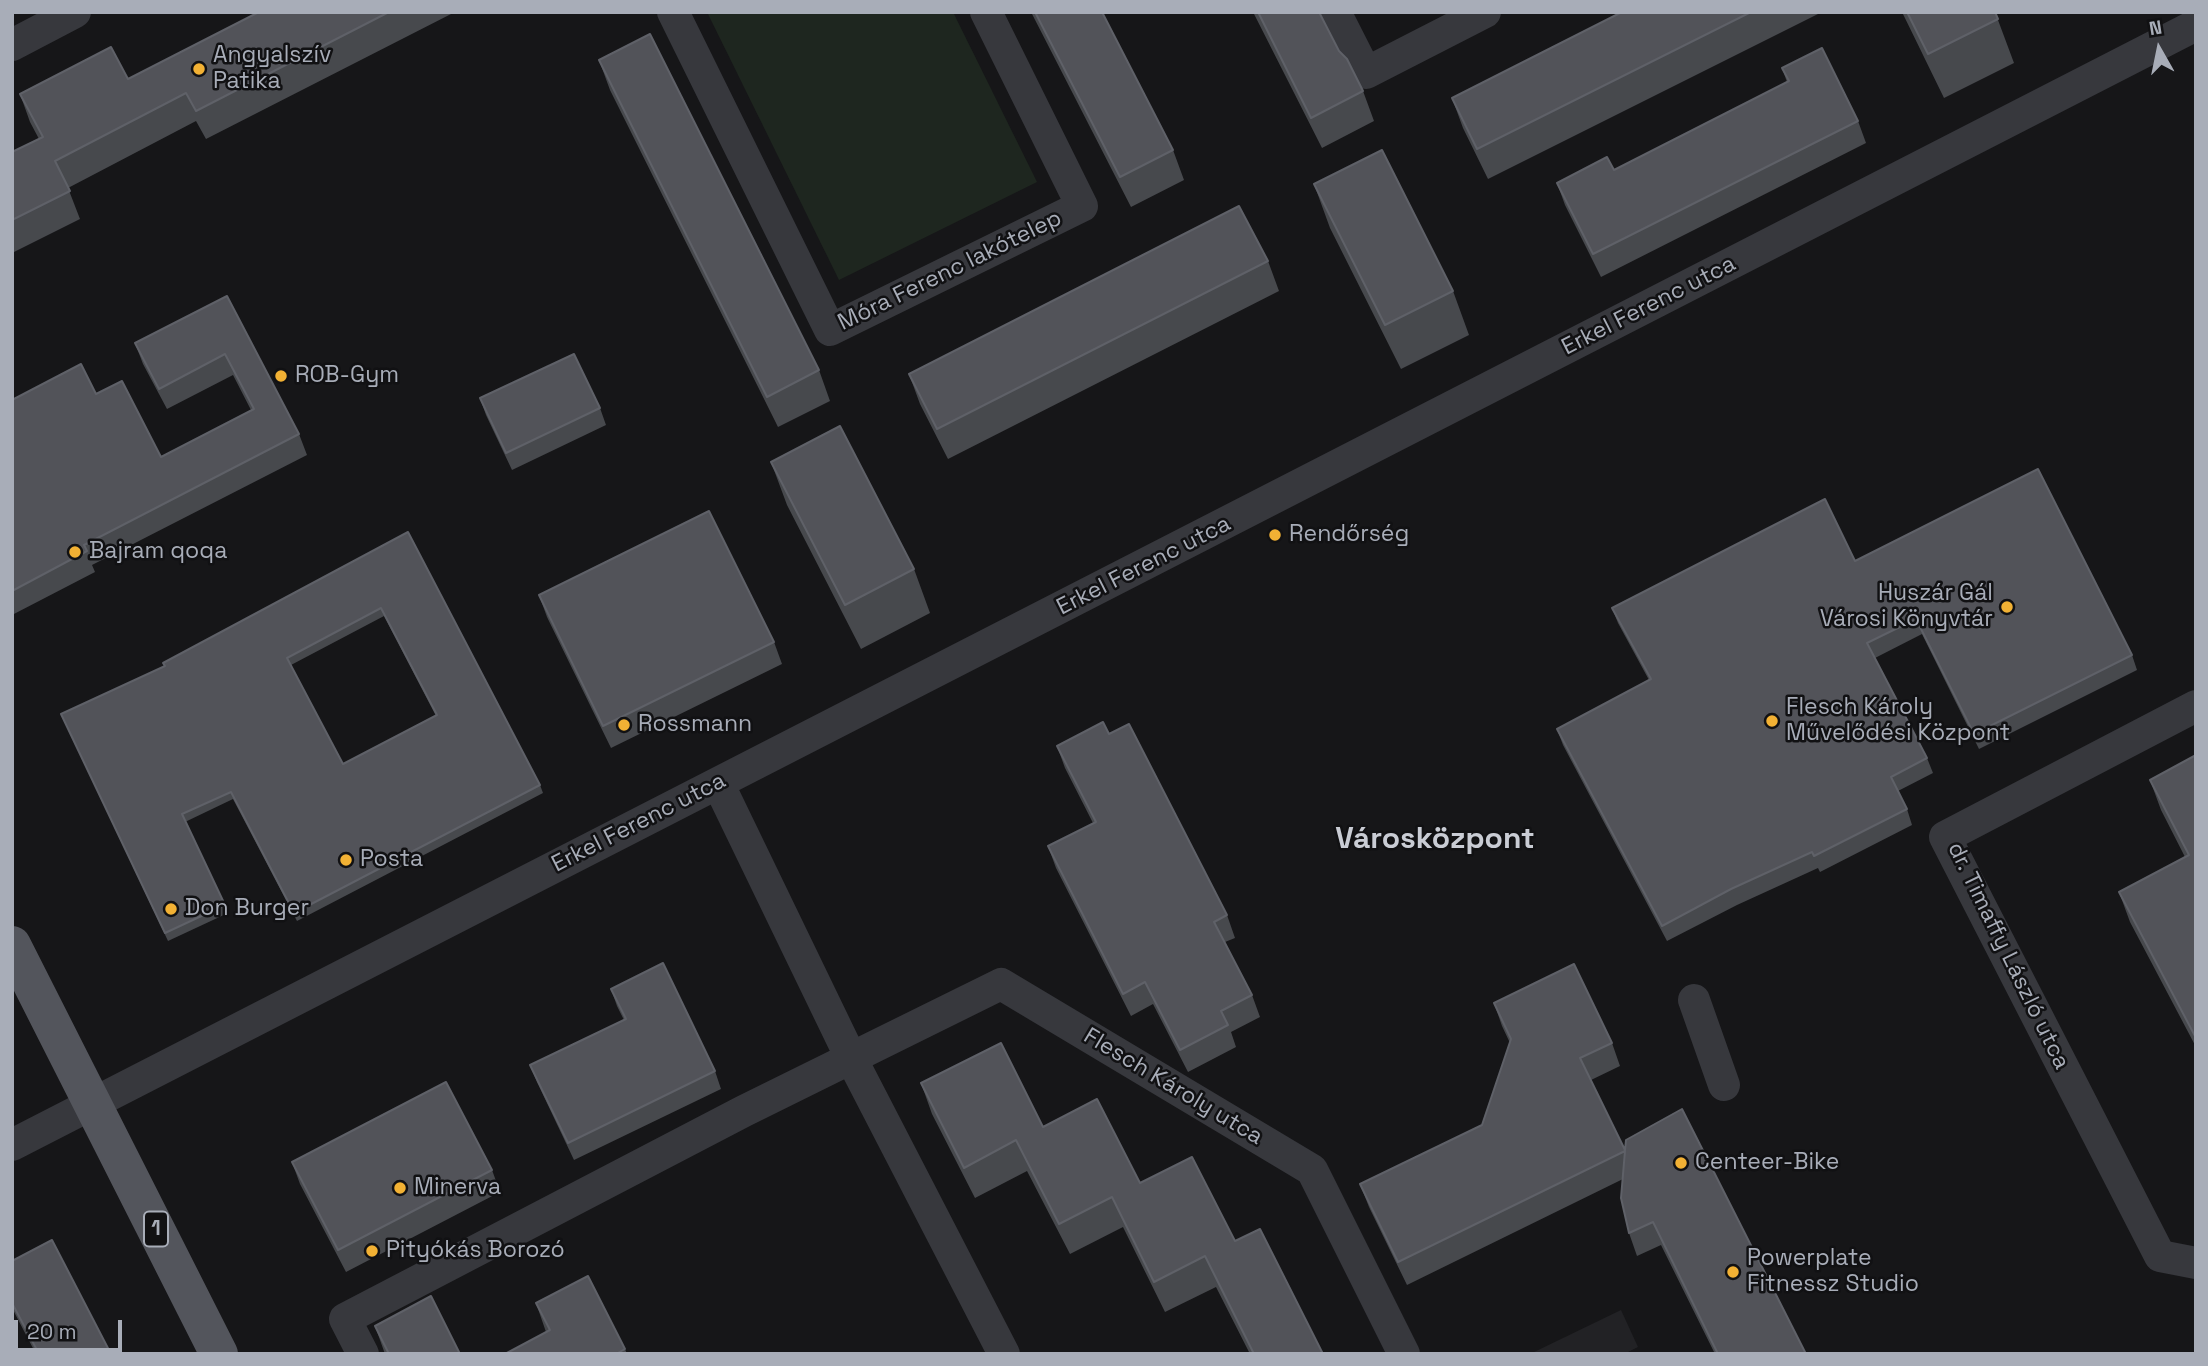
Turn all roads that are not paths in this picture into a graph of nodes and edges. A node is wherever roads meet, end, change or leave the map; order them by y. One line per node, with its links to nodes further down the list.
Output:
1 (75, 12): 7 (street)
2 (673, 12): 3 (street, Móra Ferenc lakótelep)
3 (986, 12)
4 (1335, 12): 5 (street)
5 (1485, 12)
6 (2196, 25): 9 (street, Erkel Ferenc utca)
7 (12, 45)
8 (2196, 706): 16 (street, dr. Timaffy László utca)
9 (718, 783): 12 (street); 14 (street, Erkel Ferenc utca)
10 (12, 945): 14 (main road, 1)
11 (1694, 1000): 13 (street)
12 (851, 1058): 18 (street); 19 (street); 20 (street, Flesch Károly utca)
13 (1724, 1085)
14 (92, 1105): 15 (street, Erkel Ferenc utca); 17 (main road, 1)
15 (12, 1145)
16 (2196, 1263)
17 (219, 1354)
18 (363, 1354)
19 (1004, 1354)
20 (1404, 1354)

